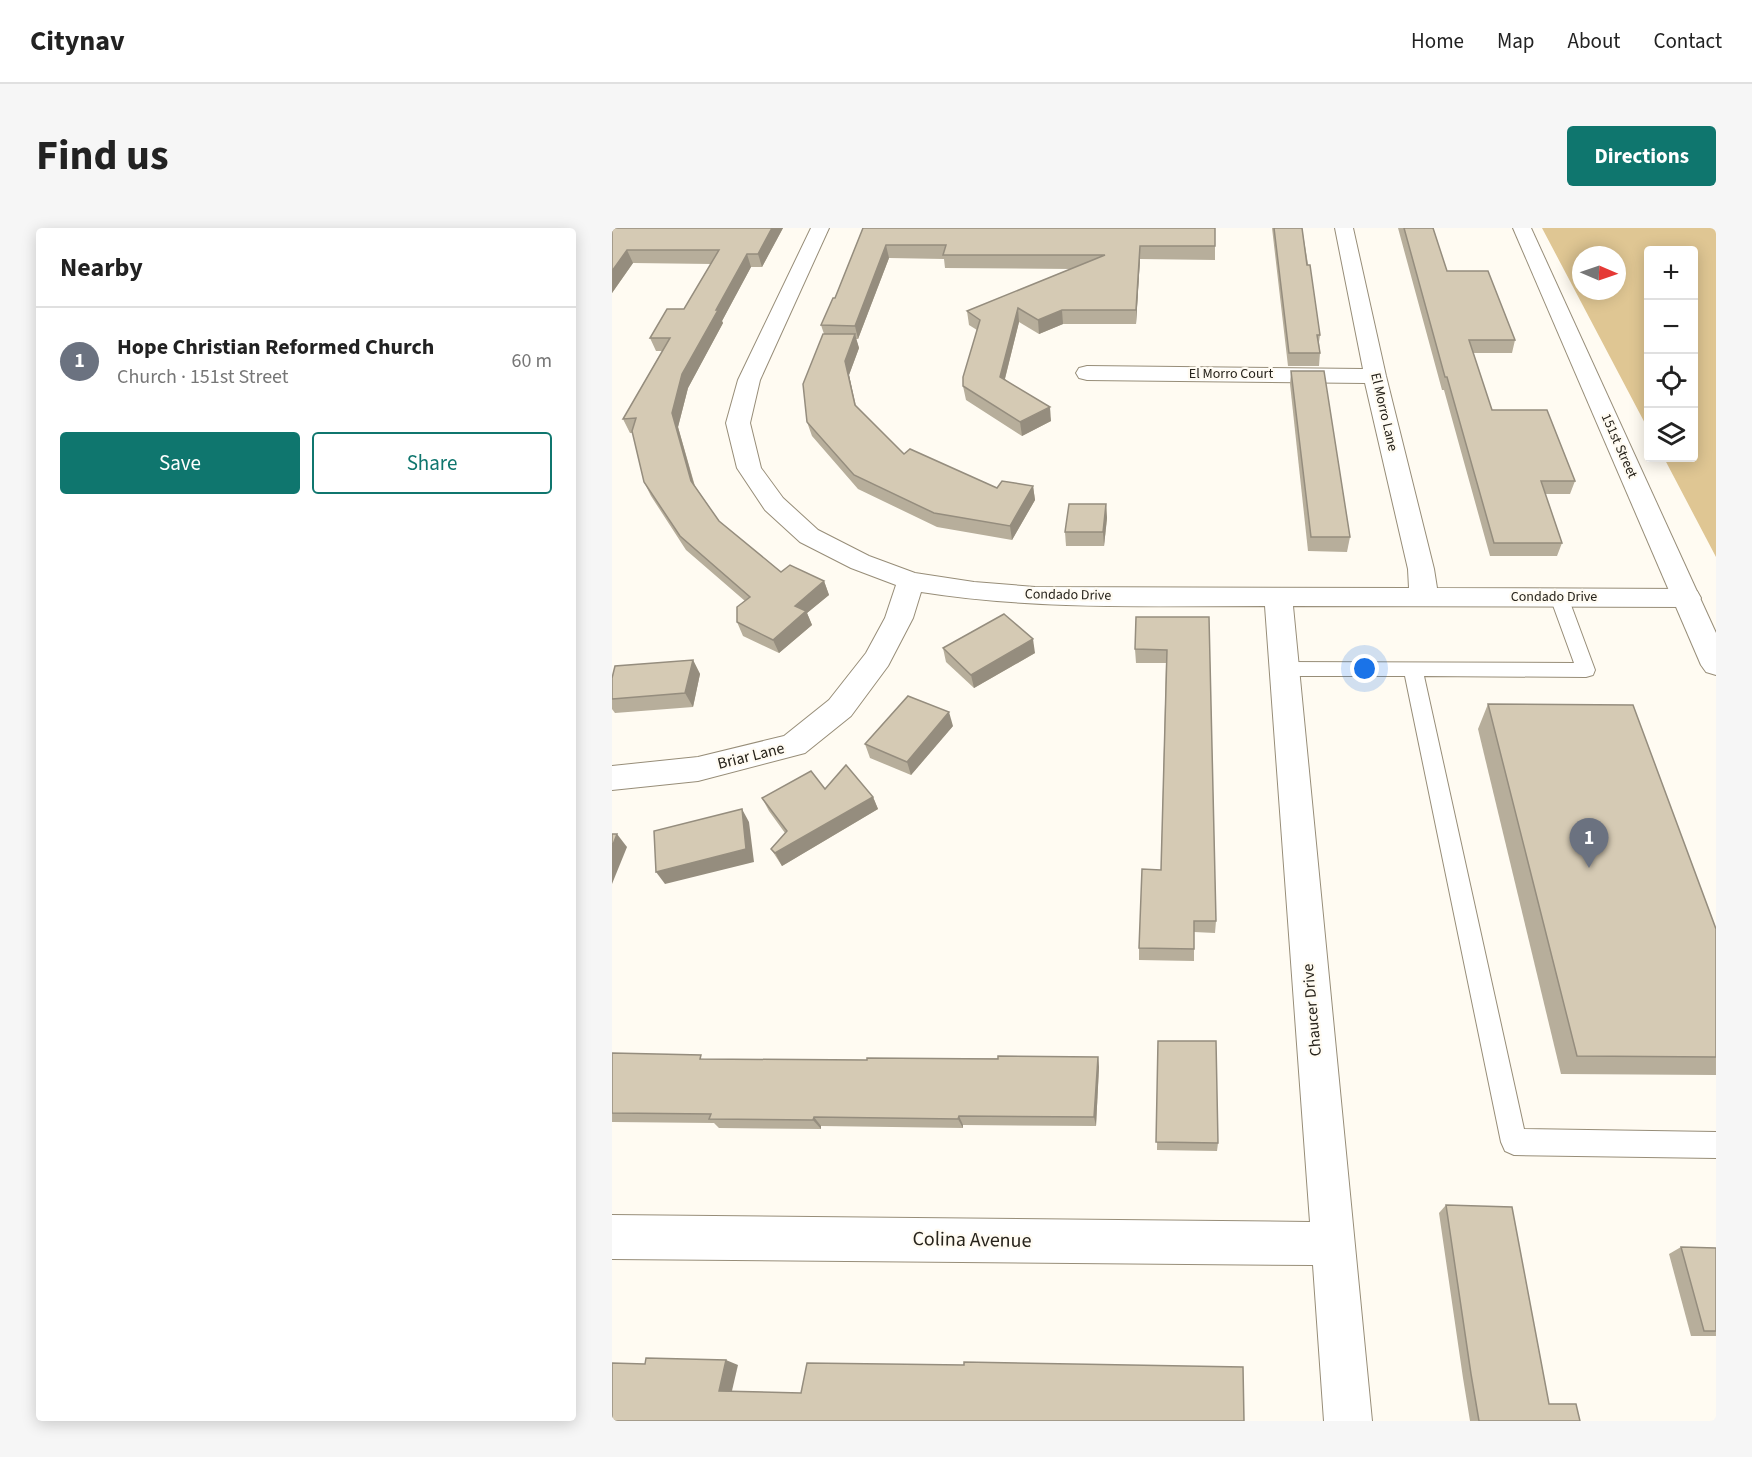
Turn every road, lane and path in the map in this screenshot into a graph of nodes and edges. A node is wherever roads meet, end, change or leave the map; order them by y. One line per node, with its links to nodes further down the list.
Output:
1 (820, 228): 6 (street, Condado Drive)
2 (1344, 228): 5 (street, El Morro Lane)
3 (1522, 228): 10 (street, 151st Street)
4 (1087, 373): 5 (street, El Morro Court)
5 (1375, 375): 7 (street, El Morro Lane)
6 (911, 581): 9 (street, Condado Drive); 14 (street, Briar Lane)
7 (1424, 596): 8 (street, Condado Drive); 9 (street, Condado Drive)
8 (1559, 597): 10 (street, Condado Drive); 13 (lane)
9 (1278, 598): 12 (street, Chaucer Drive)
10 (1686, 598): 11 (street, 151st Street)
11 (1716, 665)
12 (1282, 669): 13 (lane); 17 (street, Chaucer Drive)
13 (1413, 669): 15 (lane)
14 (612, 778)
15 (1716, 1145)
16 (612, 1237): 17 (street, Colina Avenue)
17 (1332, 1244): 18 (street, Chaucer Drive)
18 (1348, 1421)

